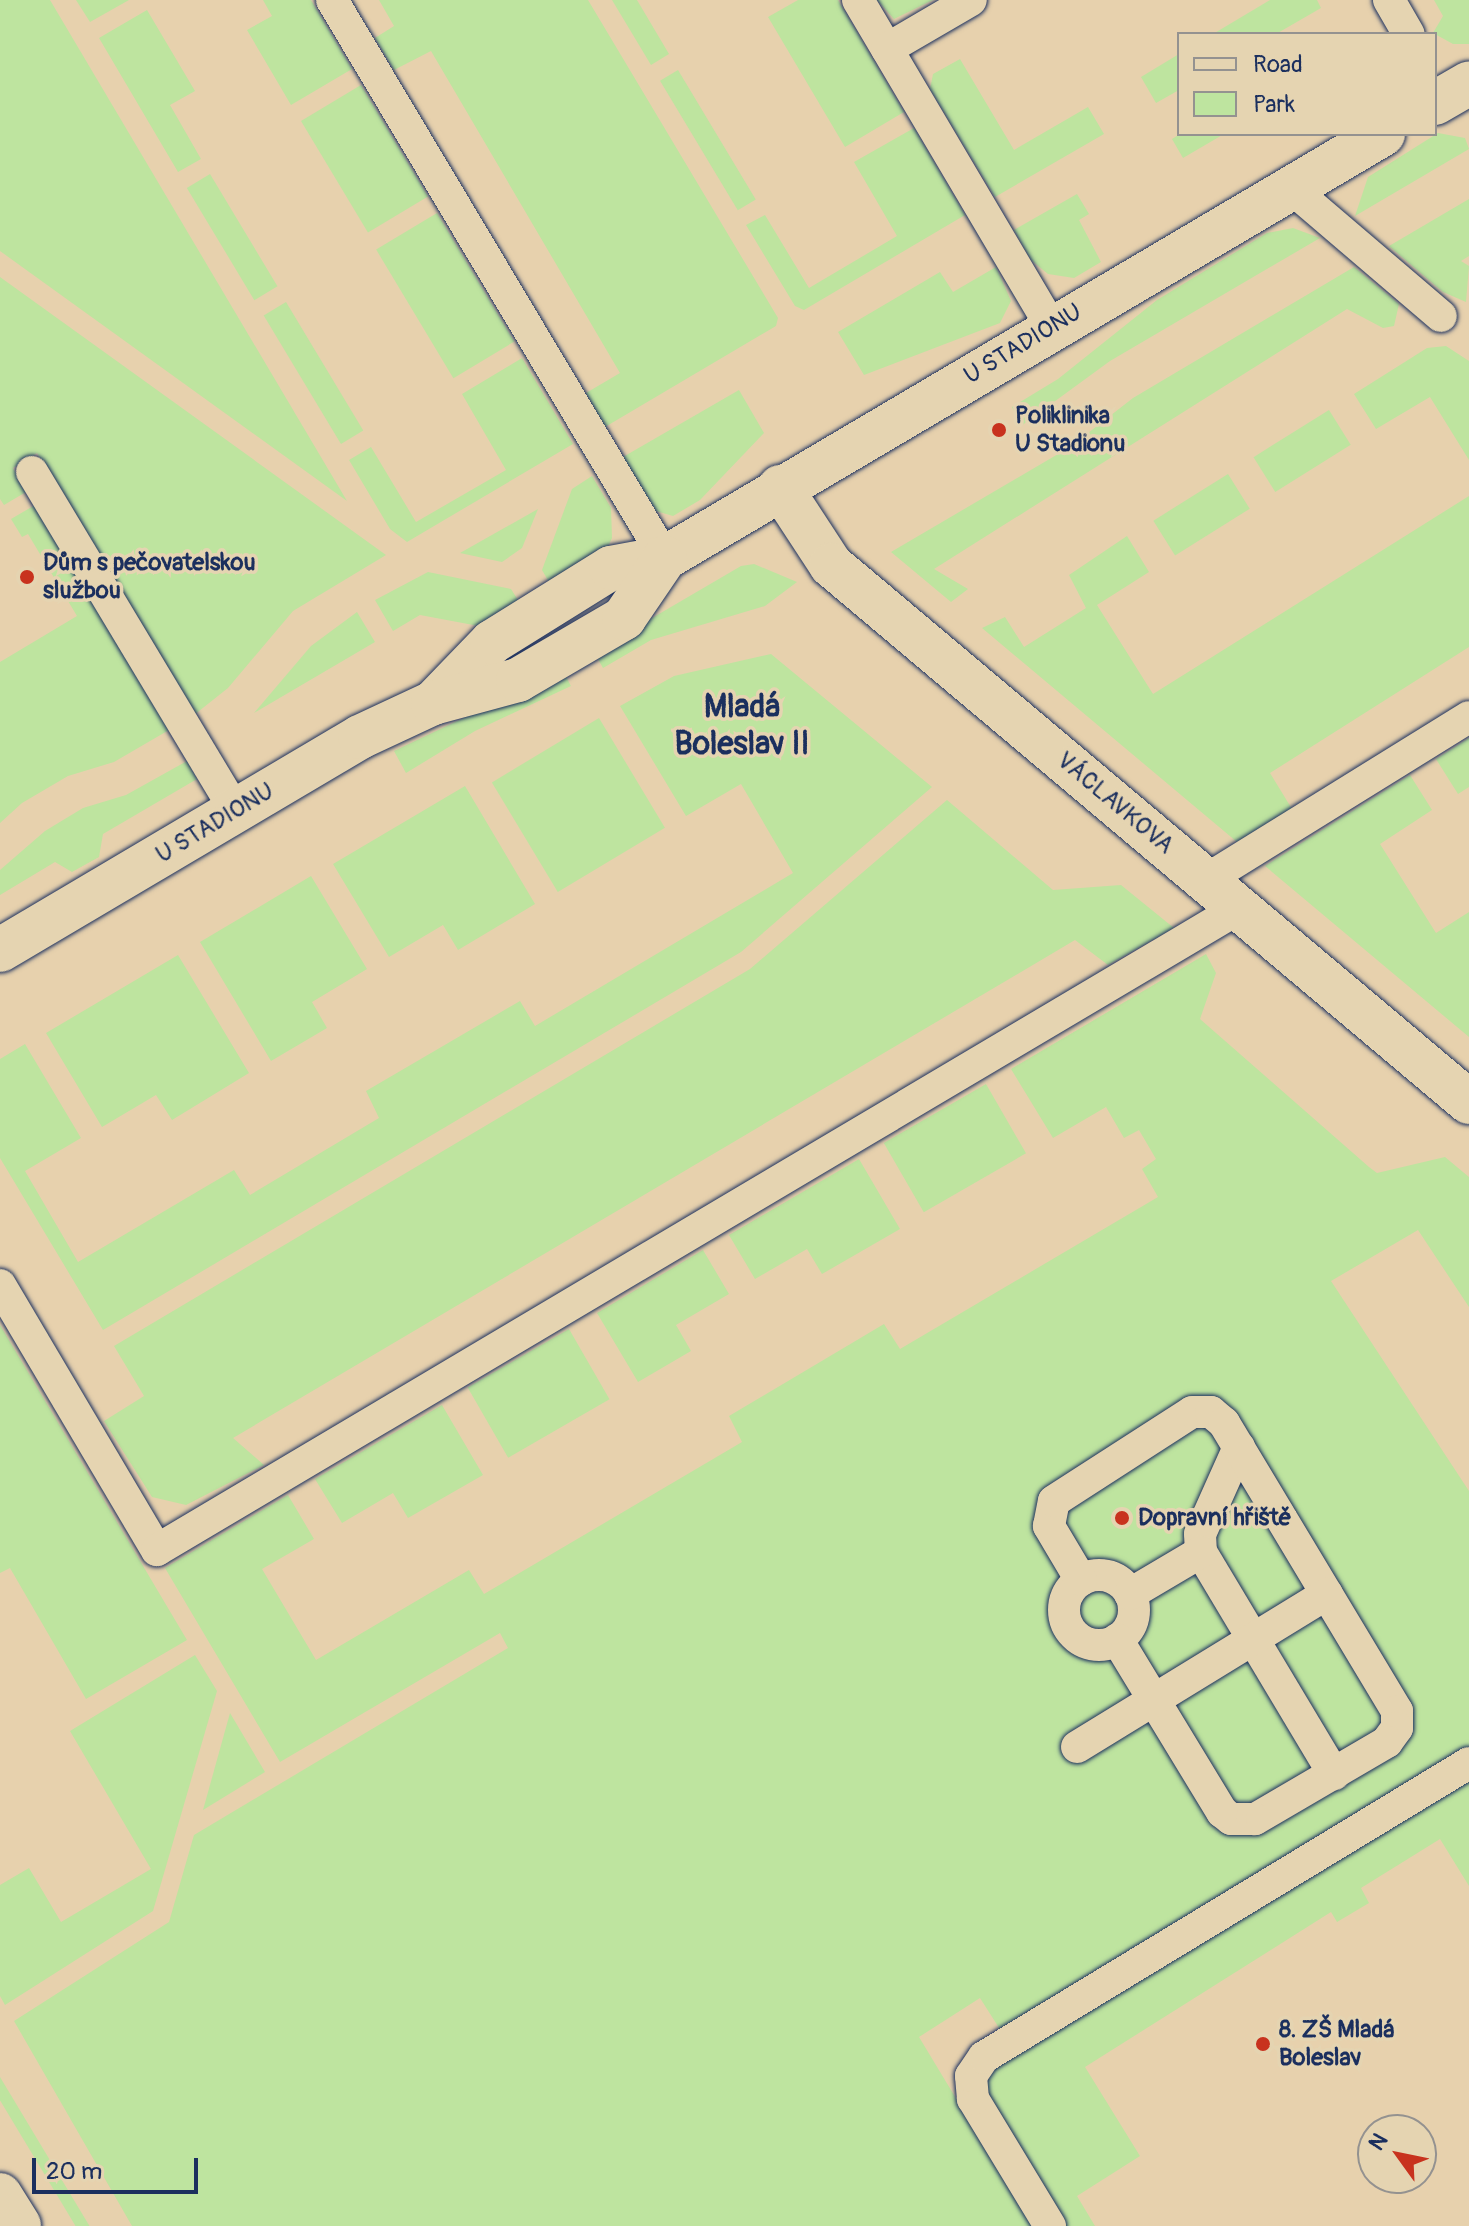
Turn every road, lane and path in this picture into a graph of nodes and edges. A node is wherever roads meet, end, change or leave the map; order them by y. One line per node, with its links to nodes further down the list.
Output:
1 (332, 0): 13 (lane)
2 (858, 0): 6 (lane)
3 (971, 0): 6 (lane)
4 (1389, 0): 5 (lane)
5 (1408, 32)
6 (887, 49): 10 (lane)
7 (1380, 136): 8 (street, U STADIONU)
8 (1291, 188): 9 (lane); 10 (street, U STADIONU)
9 (1441, 316)
10 (1051, 326): 12 (street, U STADIONU)
11 (32, 472): 15 (lane)
12 (780, 487): 13 (street, U STADIONU); 16 (street, VÁCLAVKOVA)
13 (665, 558): 15 (street, U STADIONU)
14 (1469, 717): 16 (lane)
15 (236, 811): 17 (street, U STADIONU)
16 (1222, 894): 18 (street, VÁCLAVKOVA); 19 (lane)
17 (0, 950)
18 (1469, 1102)
19 (0, 1285)
20 (1239, 1447): 21 (lane); 22 (lane); 24 (lane)
21 (1201, 1552): 23 (lane); 26 (lane)
22 (1081, 1580): 23 (lane); 25 (lane)
23 (1130, 1594): 25 (lane)
24 (1327, 1594): 26 (lane); 30 (lane)
25 (1117, 1639): 27 (lane)
26 (1253, 1639): 27 (lane); 30 (lane)
27 (1154, 1699): 28 (lane); 30 (lane)
28 (1077, 1747)
29 (1469, 1763): 33 (lane)
30 (1334, 1774)
31 (0, 2195): 32 (street)
32 (19, 2226)
33 (1050, 2226)

